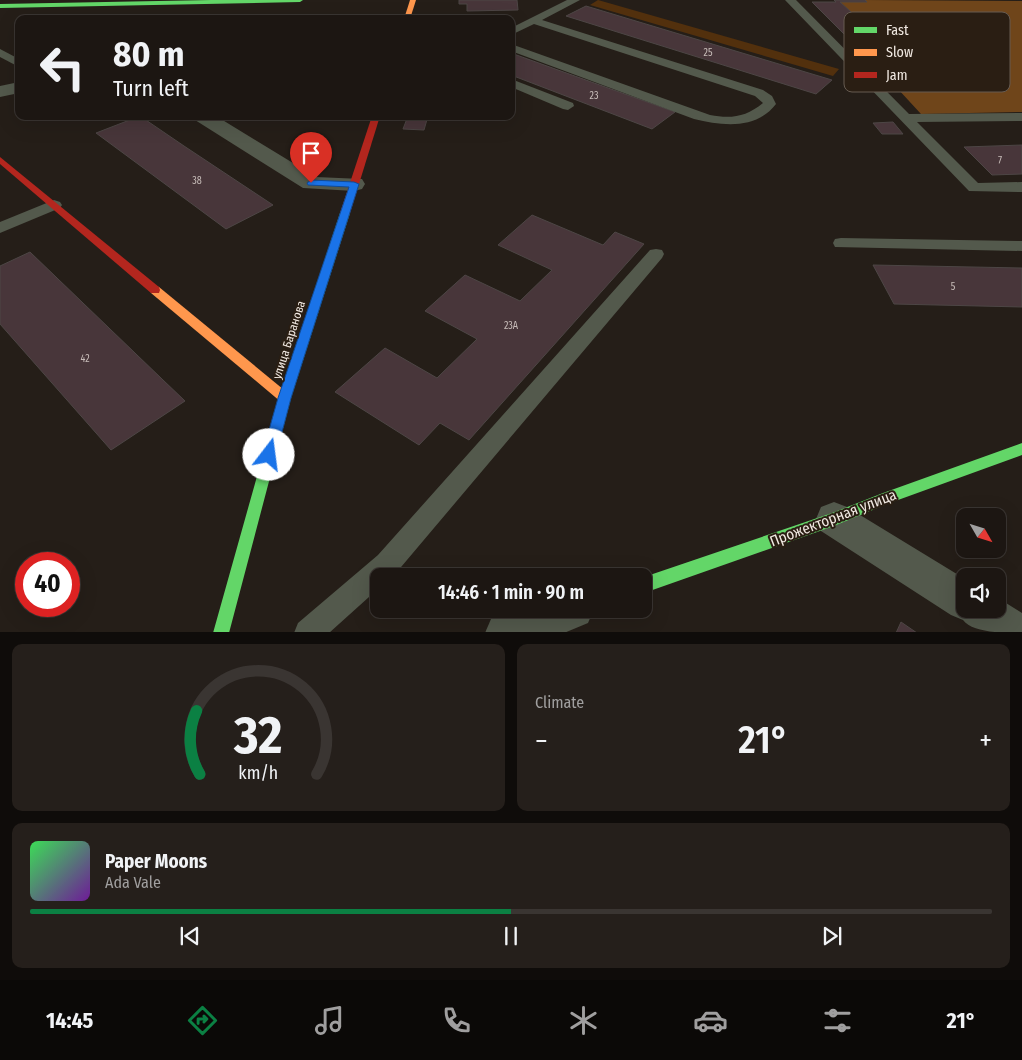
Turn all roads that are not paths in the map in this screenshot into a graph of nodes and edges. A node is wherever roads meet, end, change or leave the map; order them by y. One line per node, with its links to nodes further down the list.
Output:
1 (300, 0): 5 (street)
2 (413, 0): 6 (street)
3 (574, 0): 7 (lane)
4 (790, 0): 11 (lane)
5 (0, 6)
6 (408, 15)
7 (534, 21): 8 (lane); 9 (lane)
8 (515, 30)
9 (515, 48)
10 (0, 52): 12 (lane)
11 (844, 55)
12 (15, 61)
13 (515, 85): 17 (lane)
14 (15, 88): 15 (street)
15 (0, 92)
16 (880, 92): 18 (lane)
17 (568, 106)
18 (906, 118): 19 (lane); 24 (lane)
19 (1022, 118)
20 (209, 120): 23 (street)
21 (375, 120): 23 (street, улица Баранова)
22 (0, 160): 25 (street)
23 (354, 184): 30 (street, улица Баранова)
24 (1022, 187)
25 (54, 205): 26 (lane); 30 (street)
26 (0, 228)
27 (841, 243): 28 (lane)
28 (1022, 246)
29 (656, 254): 38 (lane)
30 (285, 398): 37 (street, улица Баранова)
31 (1022, 448): 32 (street, Прожекторная улица)
32 (834, 519): 33 (street, Прожекторная улица); 34 (street)
33 (652, 582)
34 (956, 595)
35 (547, 618): 39 (street)
36 (993, 618): 40 (street)
37 (221, 632)
38 (308, 632)
39 (505, 632)
40 (1016, 632)

